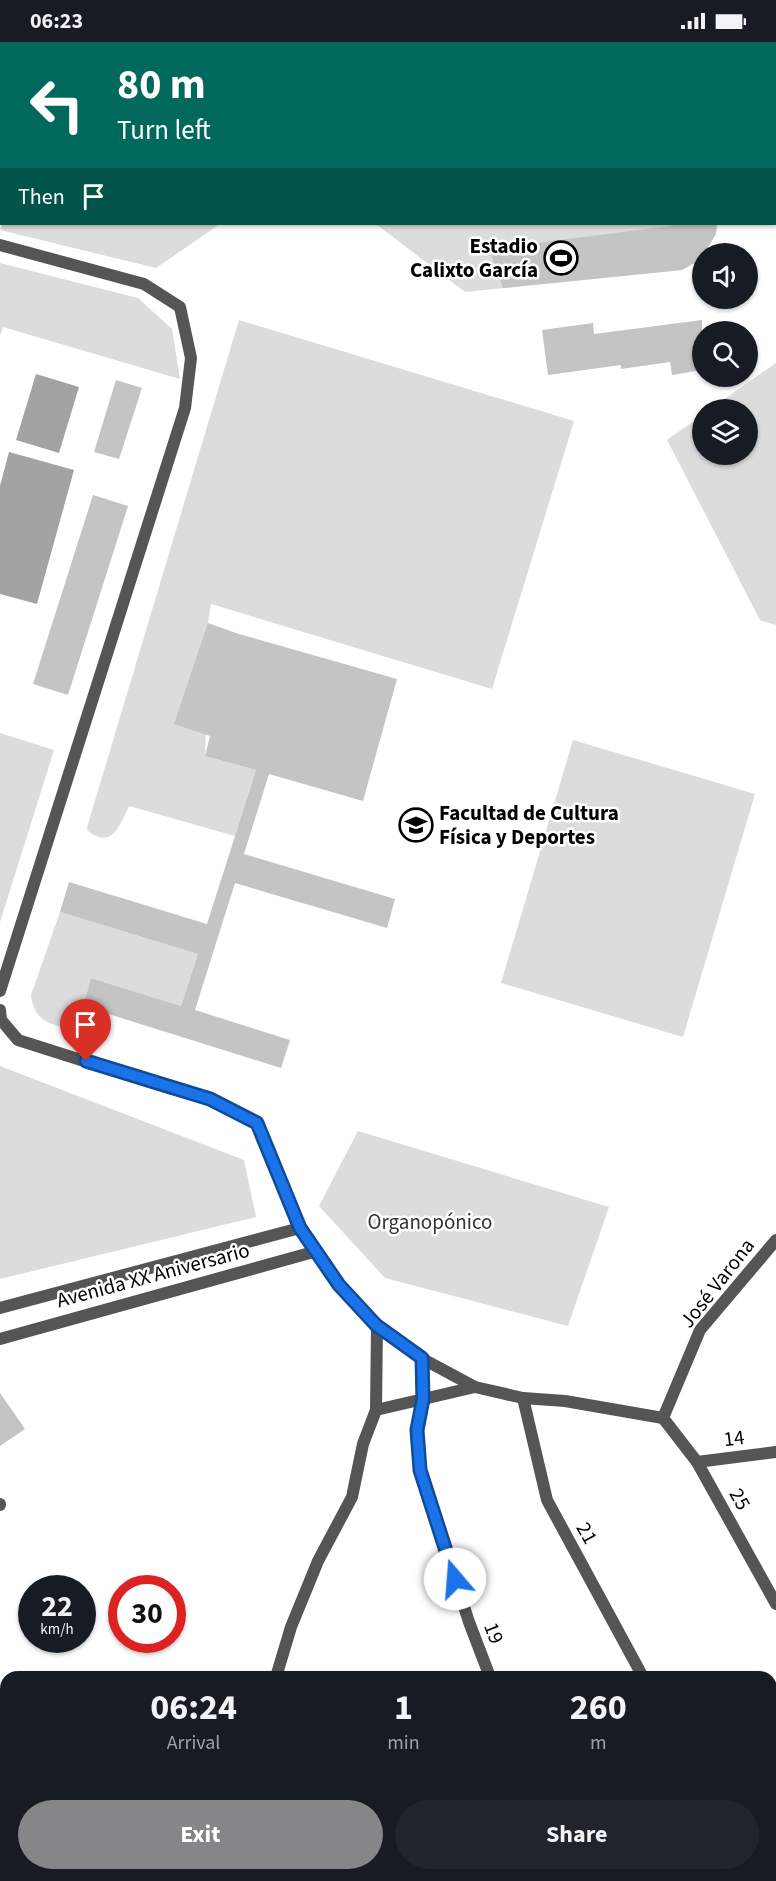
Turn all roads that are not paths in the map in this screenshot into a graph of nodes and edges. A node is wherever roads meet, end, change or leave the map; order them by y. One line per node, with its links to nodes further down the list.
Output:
1 (0, 245): 2 (street)
2 (0, 991)
3 (0, 1010): 4 (street)
4 (300, 1228): 6 (street); 7 (street, Avenida XX Aniversario)
5 (776, 1240): 15 (street, José Varona)
6 (317, 1251): 8 (street); 9 (street, Avenida XX Aniversario)
7 (0, 1308)
8 (376, 1325): 10 (street); 14 (street)
9 (0, 1339)
10 (422, 1358): 11 (street); 13 (street, 19)
11 (475, 1387): 12 (street); 13 (street)
12 (523, 1398): 15 (street); 21 (street, 21)
13 (423, 1399): 14 (street); 20 (street, 19)
14 (376, 1410): 19 (street)
15 (663, 1418): 17 (street, 25)
16 (776, 1452): 17 (street, 14)
17 (698, 1462): 18 (street, 25)
18 (776, 1604)
19 (278, 1671)
20 (488, 1671)
21 (640, 1671)

